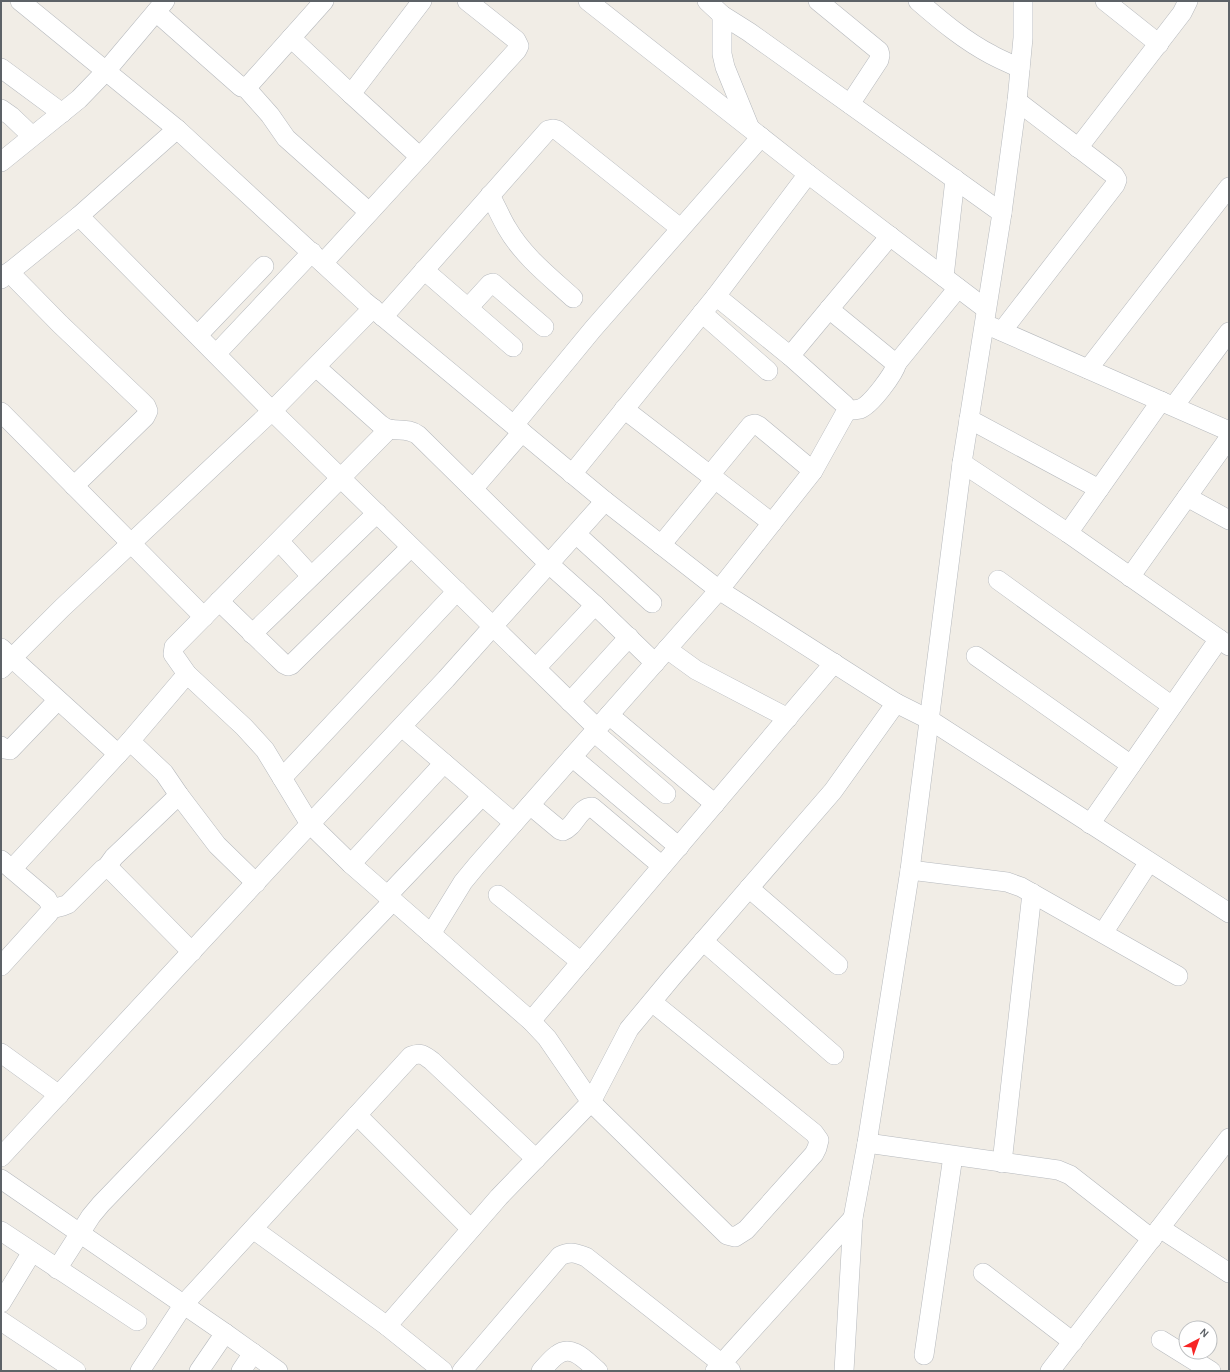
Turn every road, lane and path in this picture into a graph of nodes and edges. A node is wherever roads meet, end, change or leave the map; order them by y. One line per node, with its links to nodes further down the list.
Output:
1 (20, 1): 13 (street)
2 (324, 1): 15 (street)
3 (422, 1): 21 (street)
4 (467, 1): 30 (street)
5 (588, 1): 27 (street)
6 (707, 1): 14 (street)
7 (818, 1): 23 (street)
8 (918, 1): 18 (street)
9 (1023, 1): 18 (street)
10 (1105, 1): 16 (street)
11 (1188, 1): 16 (street)
12 (161, 6): 19 (street); 20 (street)
13 (41, 7): 19 (street)
14 (722, 15): 23 (street); 27 (street)
15 (291, 38): 20 (street); 21 (street)
16 (1158, 44): 29 (street)
17 (1, 68): 25 (street)
18 (1020, 68): 22 (street)
19 (106, 71): 25 (street); 26 (street)
20 (245, 87): 36 (street)
21 (351, 94): 30 (street)
22 (1017, 101): 29 (street); 37 (street)
23 (850, 104): 33 (street)
24 (1, 108): 28 (street)
25 (62, 112): 28 (street)
26 (177, 129): 38 (street); 41 (street)
27 (756, 133): 32 (street); 39 (street)
28 (32, 136): 31 (street)
29 (1078, 148): 54 (street)
30 (420, 157): 36 (street)
31 (1, 162)
32 (808, 174): 40 (street); 46 (street)
33 (954, 179): 37 (street); 45 (street)
34 (1229, 187): 62 (street)
35 (490, 195): 39 (street); 43 (street); 47 (street)
36 (369, 212): 41 (street)
37 (1002, 213): 52 (street)
38 (79, 216): 44 (street); 56 (street)
39 (680, 228): 71 (street)
40 (890, 236): 45 (street); 49 (street)
41 (317, 258): 50 (street); 58 (street)
42 (264, 266): 56 (street)
43 (424, 270): 48 (street); 50 (street)
44 (5, 276): 79 (street)
45 (951, 282): 52 (street); 60 (street)
46 (716, 296): 51 (street); 59 (street)
47 (573, 298)
48 (468, 308): 53 (street); 57 (street)
49 (829, 309): 59 (street); 60 (street)
50 (378, 312): 61 (street); 71 (street)
51 (702, 313): 63 (street); 65 (street)
52 (985, 316): 54 (street); 69 (street)
53 (544, 327)
54 (1002, 331): 62 (street)
55 (1229, 332): 64 (street)
56 (198, 335): 58 (street)
57 (513, 347)
58 (216, 354): 66 (street)
59 (790, 356): 67 (street)
60 (897, 363): 67 (street)
61 (316, 367): 66 (street); 70 (street)
62 (1088, 369): 64 (street)
63 (768, 371)
64 (1168, 404): 72 (street); 81 (street)
65 (624, 409): 76 (street); 77 (street)
66 (272, 410): 78 (street); 90 (street)
67 (848, 410): 75 (street)
68 (1, 412): 79 (street)
69 (969, 419): 74 (street); 81 (street)
70 (389, 429): 78 (street); 80 (street)
71 (518, 429): 76 (street); 80 (street)
72 (1229, 431)
73 (1229, 438): 82 (street)
74 (962, 463): 87 (street); 118 (street)
75 (813, 471): 77 (street); 86 (street)
76 (572, 474): 83 (street)
77 (712, 477): 86 (street); 91 (street)
78 (341, 478): 84 (street); 89 (street)
79 (74, 486): 90 (street)
80 (473, 489): 93 (street)
81 (1099, 489): 87 (street)
82 (1187, 497): 85 (street); 95 (street)
83 (605, 501): 88 (street); 91 (street)
84 (377, 513): 92 (street); 94 (street)
85 (1229, 520)
86 (772, 523): 97 (street)
87 (1068, 533): 95 (street)
88 (576, 534): 93 (street); 100 (street)
89 (279, 541): 94 (street); 99 (street)
90 (131, 543): 102 (street); 109 (street)
91 (661, 545): 97 (street)
92 (411, 547): 98 (street); 104 (street)
93 (549, 564): 101 (street); 103 (street)
94 (311, 576): 104 (street)
95 (1130, 577): 106 (street)
96 (998, 580): 116 (street)
97 (719, 590): 107 (street); 110 (street)
98 (457, 591): 103 (street); 126 (street)
99 (219, 602): 102 (street); 104 (street)
100 (652, 604)
101 (595, 605): 105 (street); 111 (street)
102 (204, 616): 112 (street)
103 (493, 627): 111 (street); 120 (street)
104 (252, 634)
105 (629, 637): 107 (street); 114 (street)
106 (1224, 643): 116 (street)
107 (661, 656): 117 (street); 119 (street)
108 (976, 656): 125 (street)
109 (5, 658): 113 (street)
110 (834, 663): 115 (street); 117 (street)
111 (536, 668): 114 (street)
112 (187, 674): 122 (street); 126 (street)
113 (58, 700): 121 (street); 122 (street)
114 (570, 702): 119 (street)
115 (896, 703): 118 (street); 143 (street)
116 (1172, 706): 125 (street)
117 (788, 718): 131 (street)
118 (930, 720): 134 (street); 141 (street)
119 (600, 725): 123 (street); 127 (street); 131 (street)
120 (402, 727): 124 (street); 133 (street)
121 (1, 746)
122 (124, 748): 128 (street); 138 (street)
123 (572, 757): 130 (street); 135 (street)
124 (444, 763): 129 (street); 137 (street)
125 (1131, 765): 134 (street)
126 (282, 778): 133 (street)
127 (666, 794)
128 (179, 795): 140 (street); 142 (street)
129 (482, 796): 132 (street); 146 (street)
130 (530, 804): 132 (street); 139 (street)
131 (715, 804): 135 (street)
132 (514, 823): 150 (street)
133 (310, 824): 137 (street); 142 (street)
134 (1090, 824): 136 (street)
135 (679, 846): 139 (street)
136 (1149, 862): 148 (street); 149 (street)
137 (351, 864): 146 (street)
138 (6, 865): 147 (street)
139 (662, 866): 153 (street)
140 (106, 868): 147 (street); 152 (street)
141 (910, 870): 144 (street); 165 (street)
142 (256, 883): 152 (street)
143 (749, 888): 151 (street); 154 (street)
144 (1032, 893): 149 (street); 169 (street)
145 (498, 895): 153 (street)
146 (390, 898): 150 (street); 175 (street)
147 (51, 909): 155 (street)
148 (1229, 913)
149 (1103, 933): 156 (street)
150 (431, 934): 158 (street)
151 (703, 941): 157 (street); 160 (street)
152 (192, 952): 161 (street)
153 (581, 962): 158 (street)
154 (838, 965)
155 (1, 966)
156 (1178, 976)
157 (652, 1002): 162 (street); 162 (street)
158 (531, 1021): 162 (street)
159 (1, 1053): 161 (street)
160 (834, 1055)
161 (59, 1095): 167 (street)
162 (591, 1102): 168 (street)
163 (357, 1115): 168 (street); 172 (street); 173 (street)
164 (1229, 1138): 176 (street)
165 (867, 1143): 166 (street); 171 (street)
166 (953, 1156): 169 (street); 190 (street)
167 (1, 1157)
168 (536, 1159): 173 (street)
169 (1002, 1163): 176 (street)
170 (1, 1179): 175 (street)
171 (853, 1218): 191 (street); 201 (street)
172 (253, 1229): 182 (street); 185 (street)
173 (471, 1229): 185 (street)
174 (1, 1231): 177 (street)
175 (80, 1233): 178 (street); 182 (street)
176 (1156, 1234): 180 (street); 188 (street)
177 (32, 1252): 178 (street); 181 (street)
178 (57, 1269): 184 (street)
179 (983, 1273): 188 (street)
180 (1229, 1274)
181 (1, 1303)
182 (184, 1304): 186 (street); 193 (street)
183 (1, 1321): 192 (street)
184 (137, 1321)
185 (387, 1326): 197 (street)
186 (226, 1333): 189 (street); 194 (street)
187 (1161, 1340): 203 (street)
188 (1073, 1342): 202 (street)
189 (253, 1353): 195 (street); 196 (street)
190 (924, 1355)
191 (722, 1369): 198 (street)
192 (72, 1370)
193 (140, 1371)
194 (199, 1371)
195 (241, 1371)
196 (278, 1371)
197 (443, 1371)
198 (462, 1371)
199 (541, 1371): 200 (street)
200 (598, 1371)
201 (844, 1371)
202 (1050, 1371)
203 (1211, 1371)

